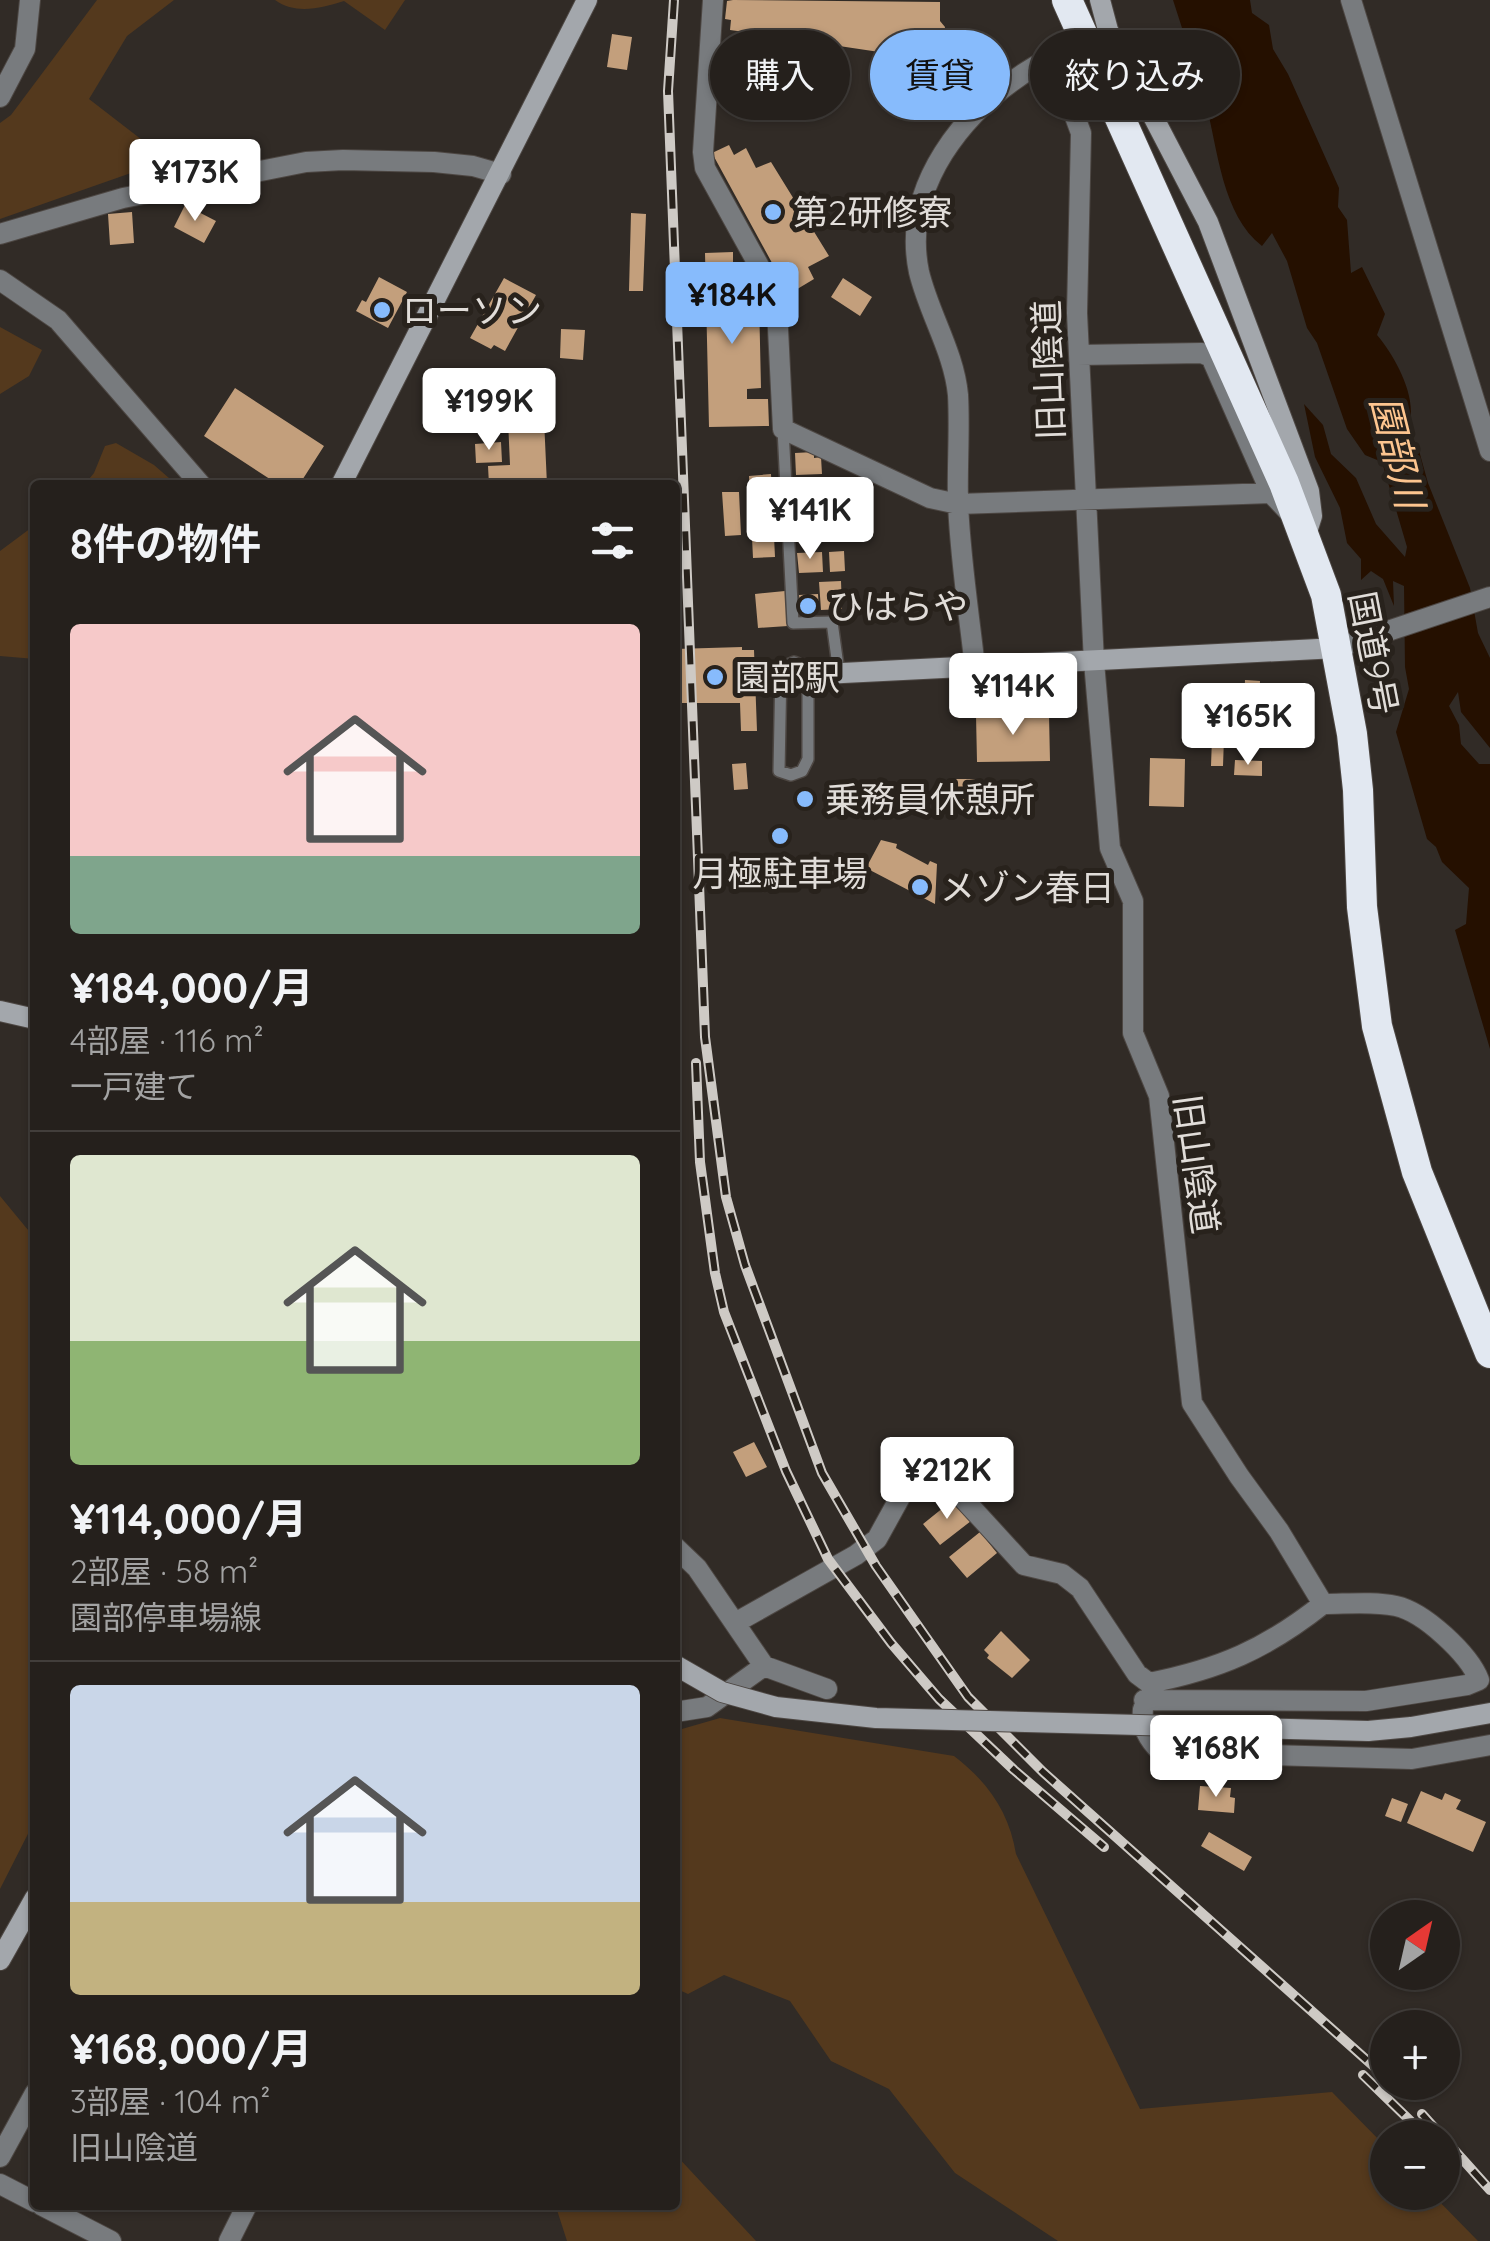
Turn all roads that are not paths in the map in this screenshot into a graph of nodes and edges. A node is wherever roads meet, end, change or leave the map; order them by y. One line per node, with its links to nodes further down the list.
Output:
1 (30, 0): 7 (street)
2 (587, 0): 8 (street)
3 (713, 0): 12 (street)
4 (1067, 0): 19 (highway, 国道9号)
5 (1100, 0): 19 (street)
6 (1351, 0): 13 (street)
7 (0, 97)
8 (501, 174): 9 (street); 15 (street)
9 (0, 234)
10 (0, 280): 14 (street)
11 (1079, 355): 16 (street); 17 (street, 旧山陰道); 18 (street, 旧山陰道)
12 (783, 429): 18 (street); 24 (lane)
13 (1490, 452)
14 (196, 480)
15 (344, 480)
16 (1272, 492): 17 (street); 19 (street)
17 (1086, 502): 18 (street); 22 (street, 旧山陰道)
18 (958, 504): 23 (street)
19 (1306, 535): 21 (highway, 国道9号)
20 (1490, 597): 21 (street)
21 (1349, 644): 22 (street); 27 (highway, 国道9号)
22 (1094, 662): 23 (street); 29 (street, 旧山陰道)
23 (975, 668): 24 (street)
24 (831, 674): 24 (lane)
25 (0, 1011): 26 (street)
26 (30, 1018)
27 (1490, 1354)
28 (680, 1552): 30 (street)
29 (1324, 1604): 34 (street); 34 (street)
30 (734, 1624): 31 (street); 34 (street)
31 (764, 1666): 33 (street); 35 (street)
32 (680, 1668): 36 (street, bridge)
33 (827, 1689)
34 (1146, 1692): 37 (street)
35 (680, 1711)
36 (1490, 1713)
37 (1490, 1745)
38 (30, 1907): 39 (street)
39 (0, 1960)
40 (30, 2102): 41 (street)
41 (0, 2157)
42 (0, 2184): 43 (street)
43 (30, 2200)
44 (50, 2210): 46 (street)
45 (244, 2210): 47 (street)
46 (111, 2241)
47 (229, 2241)

